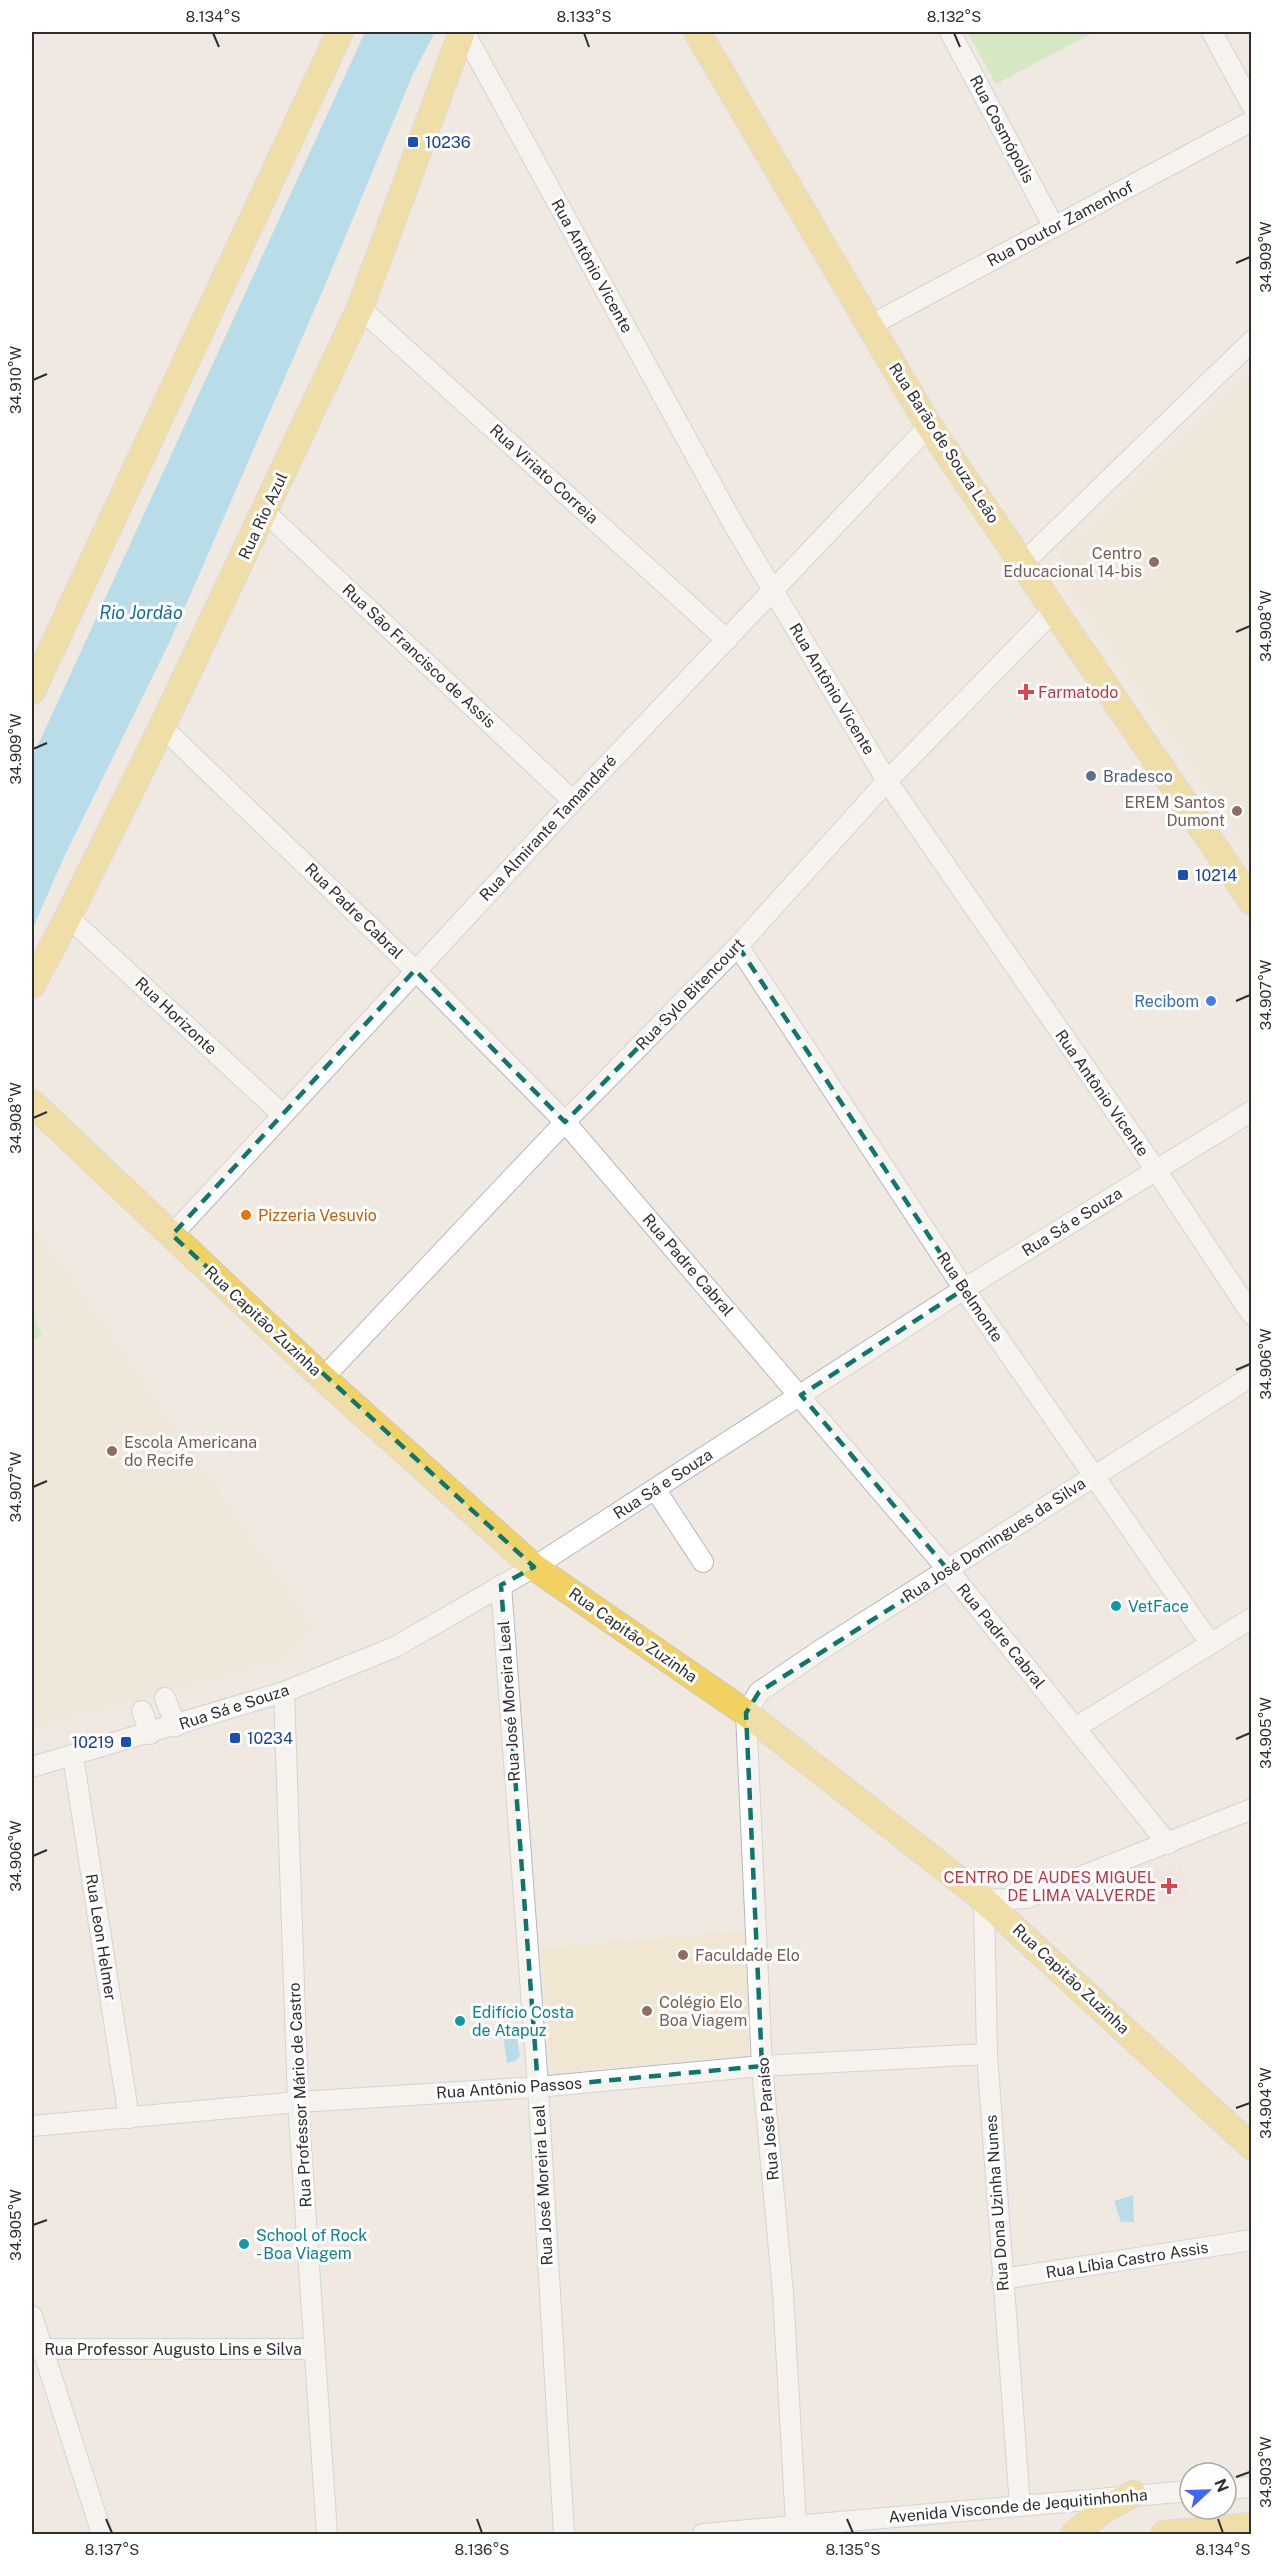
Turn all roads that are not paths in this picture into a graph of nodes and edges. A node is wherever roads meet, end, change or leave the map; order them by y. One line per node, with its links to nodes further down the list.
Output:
1 (340, 32): 18 (main road)
2 (463, 32): 9 (main road, Rua Rio Azul); 15 (street, Rua Antônio Vicente)
3 (697, 32): 10 (main road, Rua Barão de Souza Leão)
4 (950, 32): 8 (street, Rua Cosmópolis)
5 (1212, 32): 6 (street)
6 (1251, 106)
7 (1251, 121): 8 (street, Rua Doutor Zamenhof)
8 (1054, 227): 10 (street, Rua Doutor Zamenhof)
9 (360, 308): 13 (main road, Rua Rio Azul); 17 (street, Rua Viriato Correia)
10 (869, 326): 12 (main road, Rua Barão de Souza Leão)
11 (1251, 341): 14 (street)
12 (929, 426): 14 (main road, Rua Barão de Souza Leão); 15 (street, Rua Almirante Tamandaré)
13 (265, 512): 19 (main road, Rua Rio Azul); 21 (street, Rua São Francisco de Assis)
14 (1024, 562): 16 (main road, Rua Barão de Souza Leão)
15 (774, 591): 17 (street, Rua Almirante Tamandaré); 20 (street, Rua Antônio Vicente)
16 (1055, 609): 20 (street, Rua Sylo Bitencourt); 22 (main road, Rua Barão de Souza Leão)
17 (727, 640): 21 (street, Rua Almirante Tamandaré)
18 (32, 691)
19 (162, 727): 23 (main road, Rua Rio Azul); 25 (street, Rua Padre Cabral)
20 (887, 781): 24 (street, Rua Sylo Bitencourt); 31 (street, Rua Antônio Vicente)
21 (573, 801): 25 (street, Rua Almirante Tamandaré)
22 (1251, 902)
23 (68, 917): 26 (main road, Rua Rio Azul); 29 (street, Rua Horizonte)
24 (738, 946): 30 (street, Rua Sylo Bitencourt); 33 (street, Rua Belmonte)
25 (415, 970): 29 (street, Rua Almirante Tamandaré); 30 (street, Rua Padre Cabral)
26 (32, 985)
27 (32, 1103): 32 (main road, Rua Capitão Zuzinha)
28 (1251, 1112): 31 (street, Rua Sá e Souza)
29 (283, 1115): 32 (street, Rua Almirante Tamandaré)
30 (565, 1122): 36 (street, Rua Sylo Bitencourt); 37 (street, Rua Padre Cabral)
31 (1156, 1170): 33 (street, Rua Sá e Souza); 34 (street, Rua Antônio Vicente)
32 (172, 1235): 36 (main road, Rua Capitão Zuzinha)
33 (964, 1289): 37 (street, Rua Sá e Souza); 38 (street, Rua Belmonte)
34 (1251, 1315)
35 (1251, 1376): 38 (street, Rua José Domingues da Silva)
36 (323, 1378): 41 (main road, Rua Capitão Zuzinha)
37 (801, 1395): 39 (street, Rua Sá e Souza); 42 (street, Rua Padre Cabral)
38 (1092, 1476): 42 (street, Rua José Domingues da Silva); 45 (street, Rua Belmonte)
39 (655, 1489): 40 (street); 41 (street, Rua Sá e Souza)
40 (703, 1562)
41 (534, 1567): 43 (street, Rua Sá e Souza); 49 (main road, Rua Capitão Zuzinha)
42 (949, 1571): 49 (street, Rua José Domingues da Silva); 51 (street, Rua Padre Cabral)
43 (501, 1585): 46 (street, Rua Sá e Souza); 60 (street, Rua José Moreira Leal)
44 (1251, 1618): 45 (street)
45 (1210, 1642): 51 (street)
46 (284, 1692): 50 (street, Rua Sá e Souza); 61 (street, Rua Professor Mário de Castro)
47 (165, 1698): 50 (street)
48 (142, 1711): 52 (street)
49 (746, 1713): 57 (main road, Rua Capitão Zuzinha); 59 (street, Rua José Paraíso)
50 (176, 1725): 52 (street, Rua Sá e Souza)
51 (1075, 1728): 56 (street, Rua Padre Cabral)
52 (150, 1734): 53 (street, Rua Sá e Souza)
53 (73, 1756): 54 (street, Rua Sá e Souza); 62 (street, Rua Leon Helmer)
54 (32, 1767)
55 (1251, 1809): 56 (street)
56 (1168, 1844): 57 (street)
57 (984, 1900): 58 (street, Rua Dona Uzinha Nunes); 64 (main road, Rua Capitão Zuzinha)
58 (987, 2054): 59 (street, Rua Antônio Passos); 66 (street, Rua Dona Uzinha Nunes)
59 (762, 2066): 60 (street, Rua Antônio Passos); 73 (street, Rua José Paraíso)
60 (538, 2087): 61 (street, Rua Antônio Passos); 77 (street, Rua José Moreira Leal)
61 (298, 2102): 62 (street, Rua Antônio Passos); 69 (street, Rua Professor Mário de Castro)
62 (129, 2118): 63 (street, Rua Antônio Passos)
63 (32, 2126)
64 (1251, 2147)
65 (1251, 2240): 66 (street, Rua Líbia Castro Assis)
66 (1002, 2279): 72 (street, Rua Dona Uzinha Nunes)
67 (32, 2316): 68 (street)
68 (37, 2349): 69 (street, Rua Professor Augusto Lins e Silva); 75 (street)
69 (315, 2349): 76 (street, Rua Professor Mário de Castro)
70 (1178, 2492): 71 (street, Avenida Visconde de Jequitinhonha)
71 (1133, 2494): 72 (street, Avenida Visconde de Jequitinhonha); 79 (main road)
72 (1020, 2506): 73 (street, Avenida Visconde de Jequitinhonha)
73 (796, 2525): 78 (street, Avenida Visconde de Jequitinhonha)
74 (1251, 2526): 80 (main road)
75 (102, 2535)
76 (327, 2535)
77 (564, 2535)
78 (703, 2535)
79 (1074, 2535)
80 (1164, 2535)

